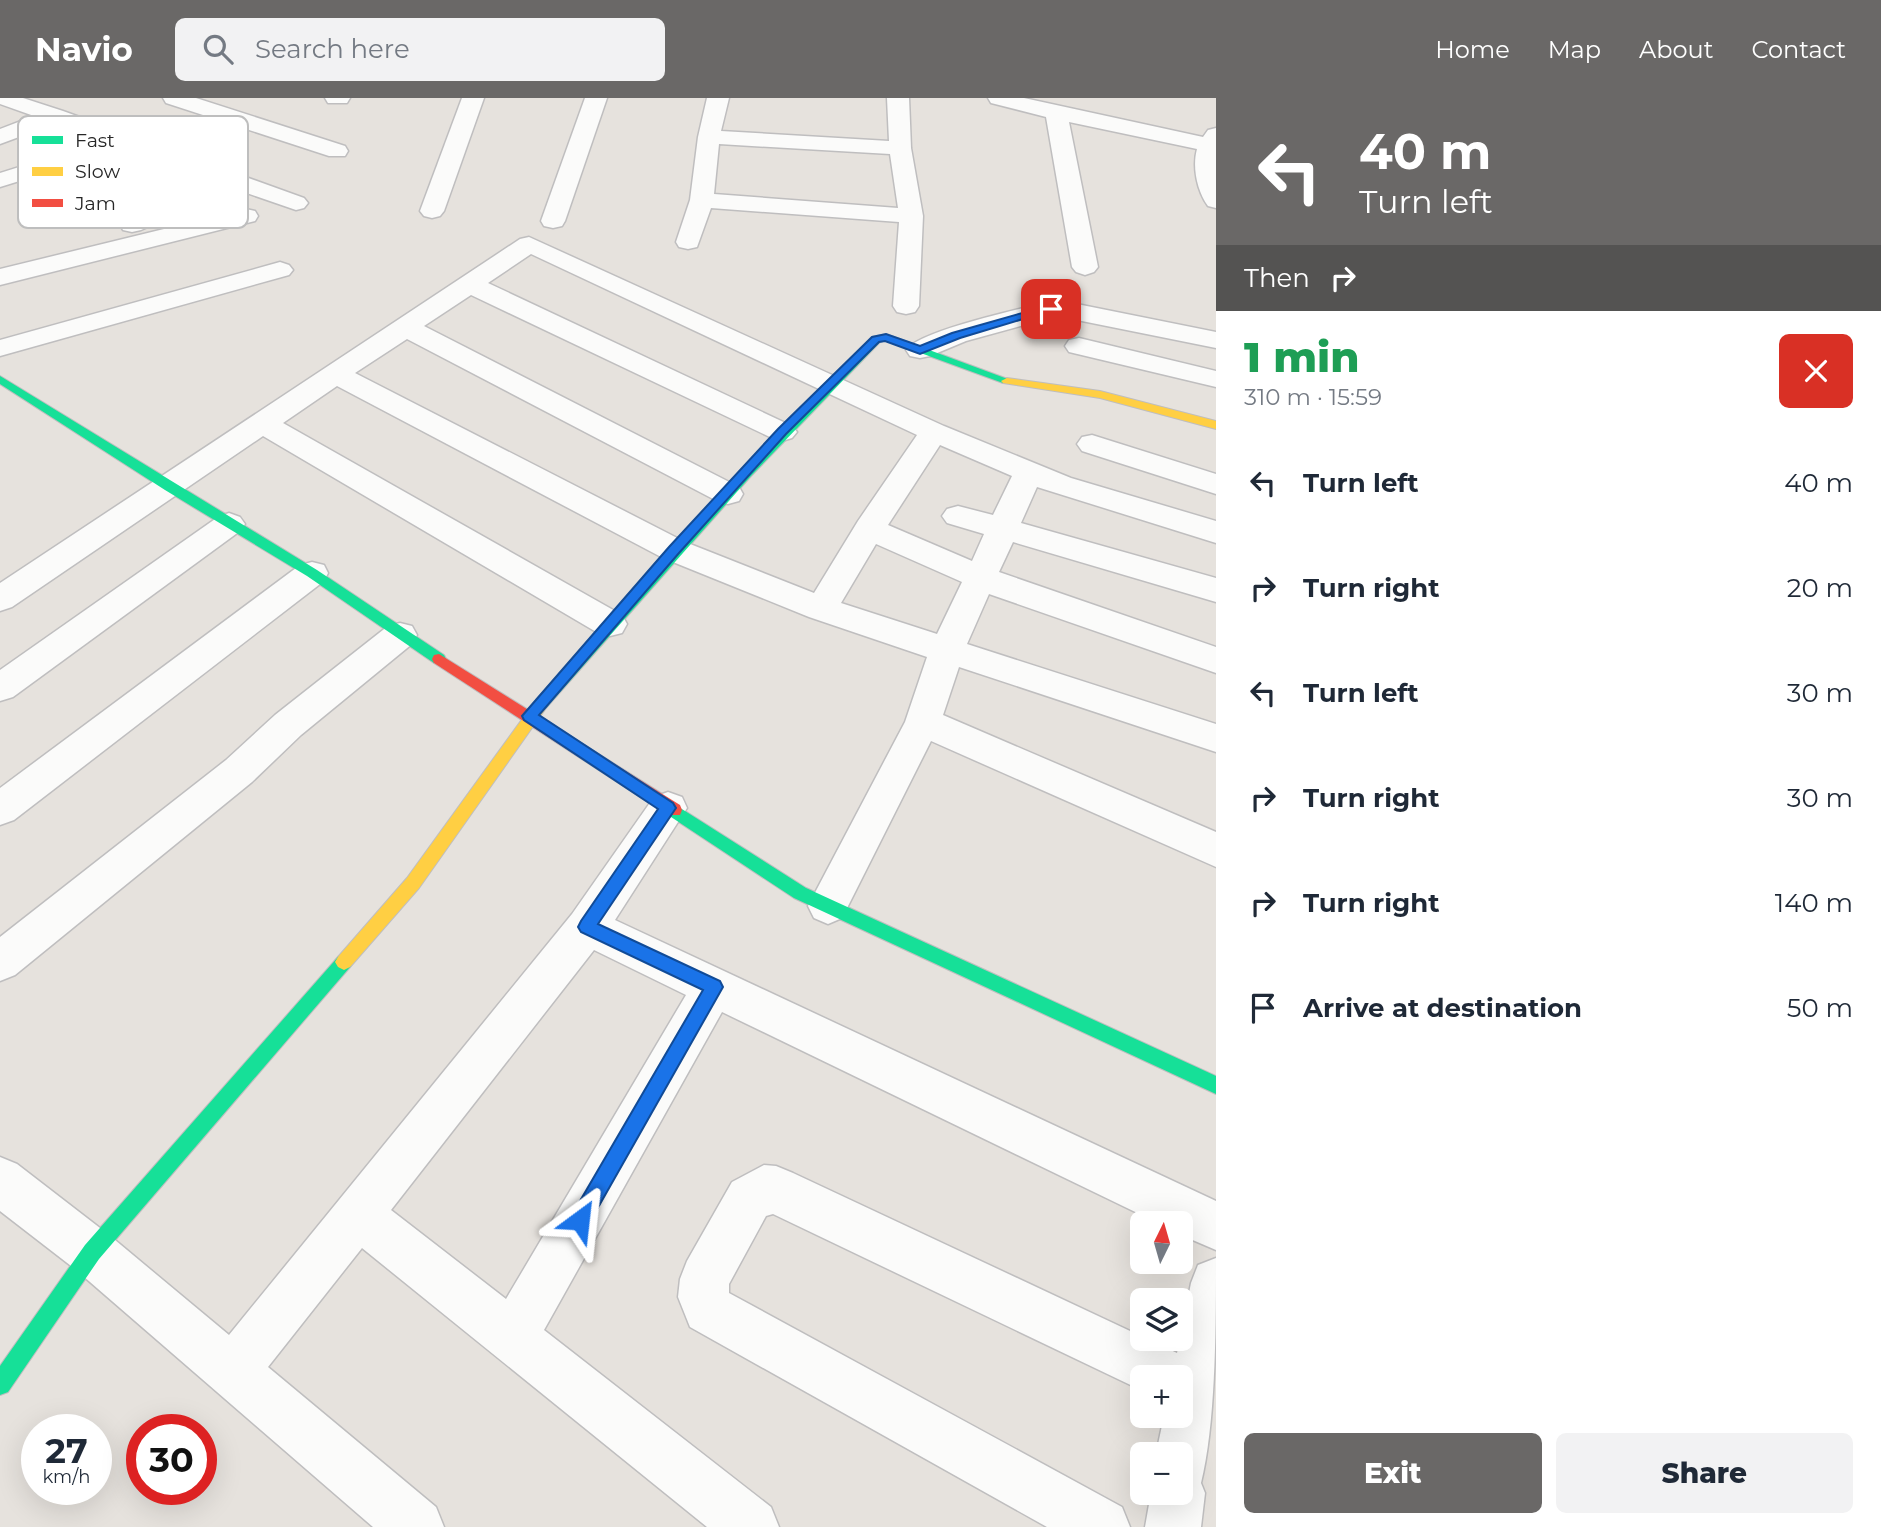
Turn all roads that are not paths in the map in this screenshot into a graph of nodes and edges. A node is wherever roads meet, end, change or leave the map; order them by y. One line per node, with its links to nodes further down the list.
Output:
1 (3, 98): 9 (street)
2 (174, 98): 10 (street)
3 (473, 98): 24 (street)
4 (596, 98): 26 (street)
5 (718, 98): 13 (street)
6 (898, 98): 16 (street)
7 (999, 98): 8 (street)
8 (1056, 113): 15 (street); 31 (street)
9 (55, 116)
10 (230, 116)
11 (248, 122): 17 (street)
12 (18, 131): 14 (street)
13 (709, 137): 16 (street); 21 (street)
14 (0, 138)
15 (1212, 140): 22 (street)
16 (900, 148): 25 (street)
17 (337, 150)
18 (18, 174): 19 (street)
19 (0, 180)
20 (248, 187): 23 (street)
21 (702, 200): 25 (street); 29 (street)
22 (1216, 201)
23 (296, 203)
24 (432, 211)
25 (911, 216): 35 (street)
26 (553, 221)
27 (125, 228): 30 (street)
28 (195, 228): 30 (street)
29 (688, 242)
30 (94, 252): 33 (street)
31 (1084, 267)
32 (280, 270): 39 (street)
33 (0, 277)
34 (470, 284): 36 (street); 44 (street); 47 (street)
35 (905, 306)
36 (405, 327): 41 (street); 53 (street)
37 (1216, 340): 40 (street)
38 (1079, 346): 43 (street)
39 (0, 348)
40 (920, 350): 44 (street); 46 (street)
41 (335, 374): 45 (street); 59 (street)
42 (0, 379): 52 (street)
43 (1216, 379)
44 (828, 383): 47 (street); 48 (street)
45 (262, 423): 52 (street); 65 (street)
46 (1216, 425)
47 (782, 432): 53 (street)
48 (934, 432): 50 (street); 56 (street)
49 (1092, 444): 51 (street)
50 (1029, 472): 57 (street); 58 (street)
51 (1216, 484)
52 (169, 487): 55 (street); 63 (street)
53 (728, 494): 59 (street)
54 (958, 516): 57 (street)
55 (229, 524): 60 (street); 69 (street)
56 (869, 529): 61 (street); 64 (street)
57 (1004, 530): 61 (street); 62 (street)
58 (1216, 532)
59 (674, 550): 64 (street); 65 (street)
60 (312, 573): 66 (street); 74 (street)
61 (980, 577): 67 (street); 68 (street)
62 (1216, 590)
63 (0, 599)
64 (821, 609): 67 (street)
65 (610, 624): 70 (street)
66 (400, 635): 70 (street); 78 (street)
67 (947, 650): 71 (street); 72 (street)
68 (1216, 660)
69 (0, 688)
70 (530, 716): 73 (street); 84 (street)
71 (923, 722): 75 (street); 76 (street)
72 (1216, 738)
73 (668, 808): 76 (street); 77 (street)
74 (0, 809)
75 (1216, 850)
76 (828, 906): 80 (street)
77 (587, 927): 79 (street); 82 (street)
78 (0, 962)
79 (714, 987): 83 (street); 86 (street)
80 (1216, 1085)
81 (0, 1181): 84 (street)
82 (358, 1214): 86 (street); 89 (street)
83 (1216, 1226)
84 (92, 1252): 89 (street); 90 (street)
85 (1216, 1283): 88 (street)
86 (512, 1337): 93 (street)
87 (1145, 1365): 94 (street)
88 (1189, 1365)
89 (232, 1372): 92 (street)
90 (0, 1384)
91 (1176, 1505): 95 (street)
92 (415, 1527)
93 (751, 1527)
94 (1102, 1527)
95 (1173, 1527)

